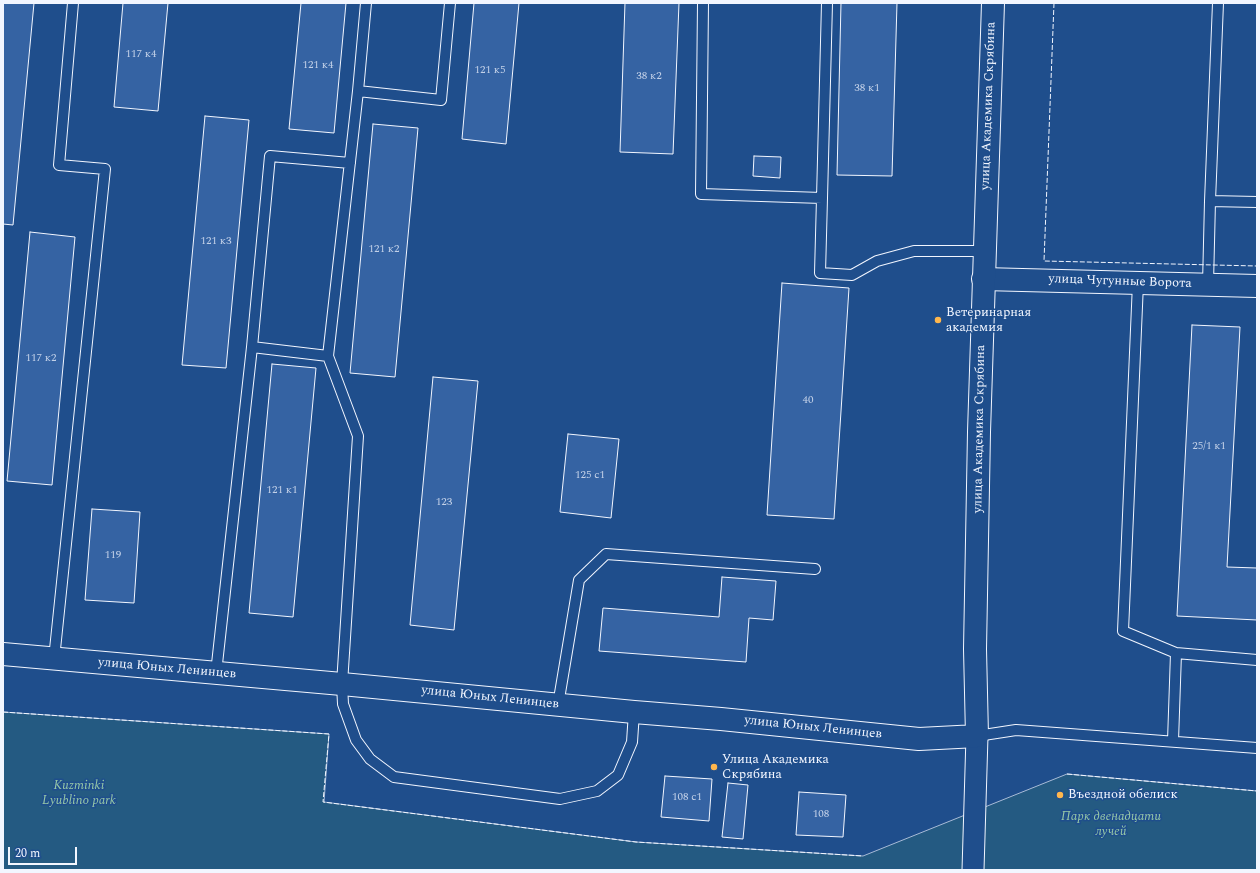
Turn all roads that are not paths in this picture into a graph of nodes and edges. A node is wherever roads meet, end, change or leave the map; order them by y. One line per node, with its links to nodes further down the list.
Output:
1 (74, 3): 23 (lane)
2 (366, 3): 8 (lane)
3 (450, 3): 8 (lane)
4 (703, 3): 10 (lane)
5 (827, 3): 10 (lane)
6 (993, 3): 13 (main road, улица Академика Скрябина)
7 (1218, 3): 11 (lane)
8 (358, 91): 9 (lane)
9 (350, 163): 18 (lane); 19 (lane)
10 (822, 198): 13 (lane)
11 (1210, 201): 12 (lane); 16 (lane)
12 (1257, 202)
13 (984, 252): 14 (main road, улица Академика Скрябина)
14 (983, 279): 15 (main road, улица Чугунные Ворота); 29 (main road, улица Академика Скрябина)
15 (1138, 283): 16 (main road, улица Чугунные Ворота); 21 (lane)
16 (1208, 284): 17 (main road, улица Чугунные Ворота)
17 (1257, 286)
18 (252, 347): 19 (lane); 25 (lane)
19 (328, 356): 26 (lane)
20 (815, 569): 27 (lane)
21 (1176, 653): 24 (lane); 30 (lane)
22 (3, 654): 23 (main road, улица Юных Ленинцев)
23 (54, 659): 25 (main road, улица Юных Ленинцев)
24 (1257, 660)
25 (216, 673): 26 (main road, улица Юных Ленинцев)
26 (342, 684): 27 (main road, улица Юных Ленинцев); 28 (lane)
27 (558, 705): 28 (main road, улица Юных Ленинцев)
28 (634, 712): 29 (main road, улица Юных Ленинцев)
29 (977, 736): 30 (lane); 32 (street)
30 (1173, 741): 31 (lane)
31 (1257, 748)
32 (973, 870)

